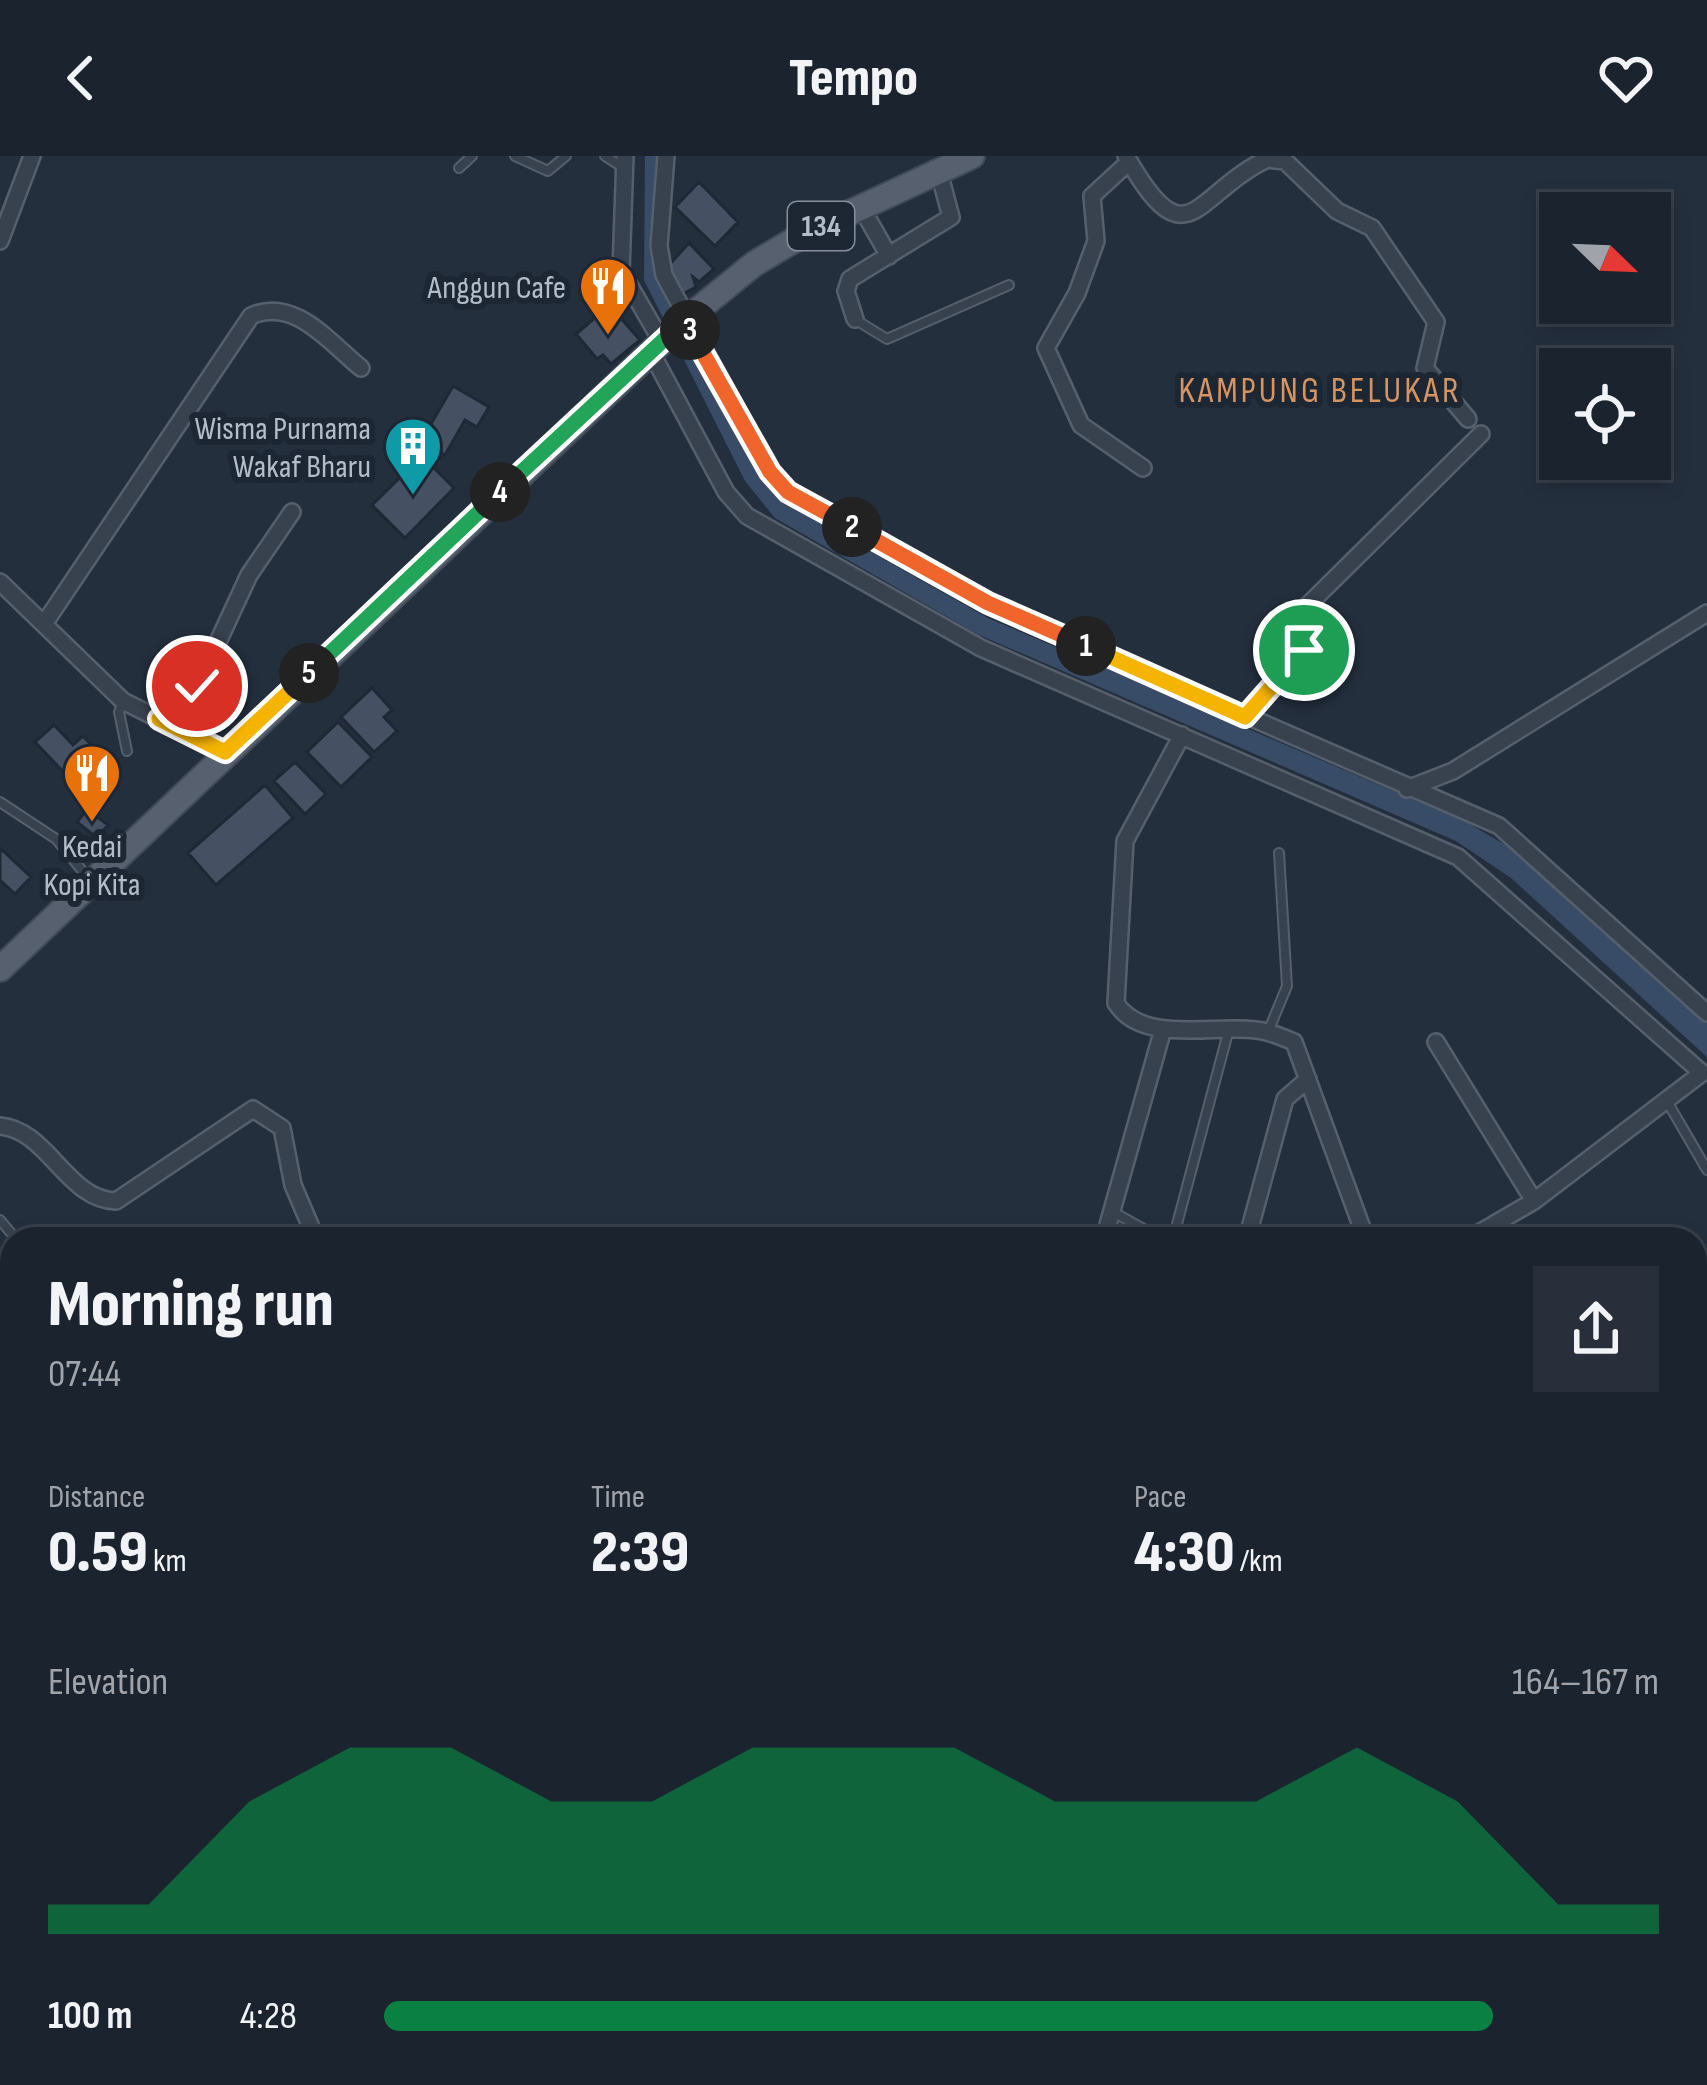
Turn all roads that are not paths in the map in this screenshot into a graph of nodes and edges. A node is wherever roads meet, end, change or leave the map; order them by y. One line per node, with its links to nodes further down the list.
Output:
1 (32, 156): 13 (street)
2 (472, 156): 10 (lane)
3 (515, 156): 4 (lane)
4 (566, 156)
5 (605, 156): 9 (lane)
6 (666, 156): 17 (street)
7 (973, 156): 11 (main road, 134)
8 (1128, 159): 20 (street); 22 (street)
9 (624, 162): 18 (street)
10 (459, 168)
11 (939, 172): 12 (main road, 134); 14 (street)
12 (861, 206): 14 (street); 17 (main road, 134)
13 (0, 241)
14 (889, 256): 16 (street)
15 (1009, 285): 16 (lane)
16 (855, 319)
17 (684, 321): 18 (main road, 134); 28 (street)
18 (656, 347): 30 (street); 32 (main road, 134)
19 (361, 368): 26 (street)
20 (1468, 419)
21 (1481, 434): 28 (street)
22 (1143, 468)
23 (292, 512): 29 (street)
24 (0, 583): 26 (street)
25 (1704, 619): 33 (street)
26 (46, 621): 27 (street)
27 (123, 700): 29 (street); 31 (lane)
28 (1245, 717): 33 (street)
29 (159, 719): 32 (street)
30 (1182, 734): 40 (street); 43 (street)
31 (127, 752)
32 (225, 752): 36 (main road, 134)
33 (1407, 789): 38 (street)
34 (0, 802): 36 (lane)
35 (1279, 853): 41 (lane)
36 (91, 881): 37 (main road, 134)
37 (0, 969)
38 (1707, 1013)
39 (1230, 1027): 40 (street); 41 (street); 53 (lane)
40 (1163, 1030): 49 (street)
41 (1268, 1032): 44 (street)
42 (1436, 1042): 48 (street)
43 (1705, 1072): 45 (street)
44 (1308, 1078): 54 (street); 55 (street)
45 (1667, 1101): 47 (lane); 48 (street)
46 (0, 1126): 50 (street)
47 (1707, 1170)
48 (1534, 1201): 56 (street)
49 (1112, 1211): 51 (street); 52 (lane)
50 (311, 1227)
51 (1107, 1227)
52 (1141, 1227)
53 (1176, 1227)
54 (1249, 1227)
55 (1362, 1227)
56 (1490, 1227)

